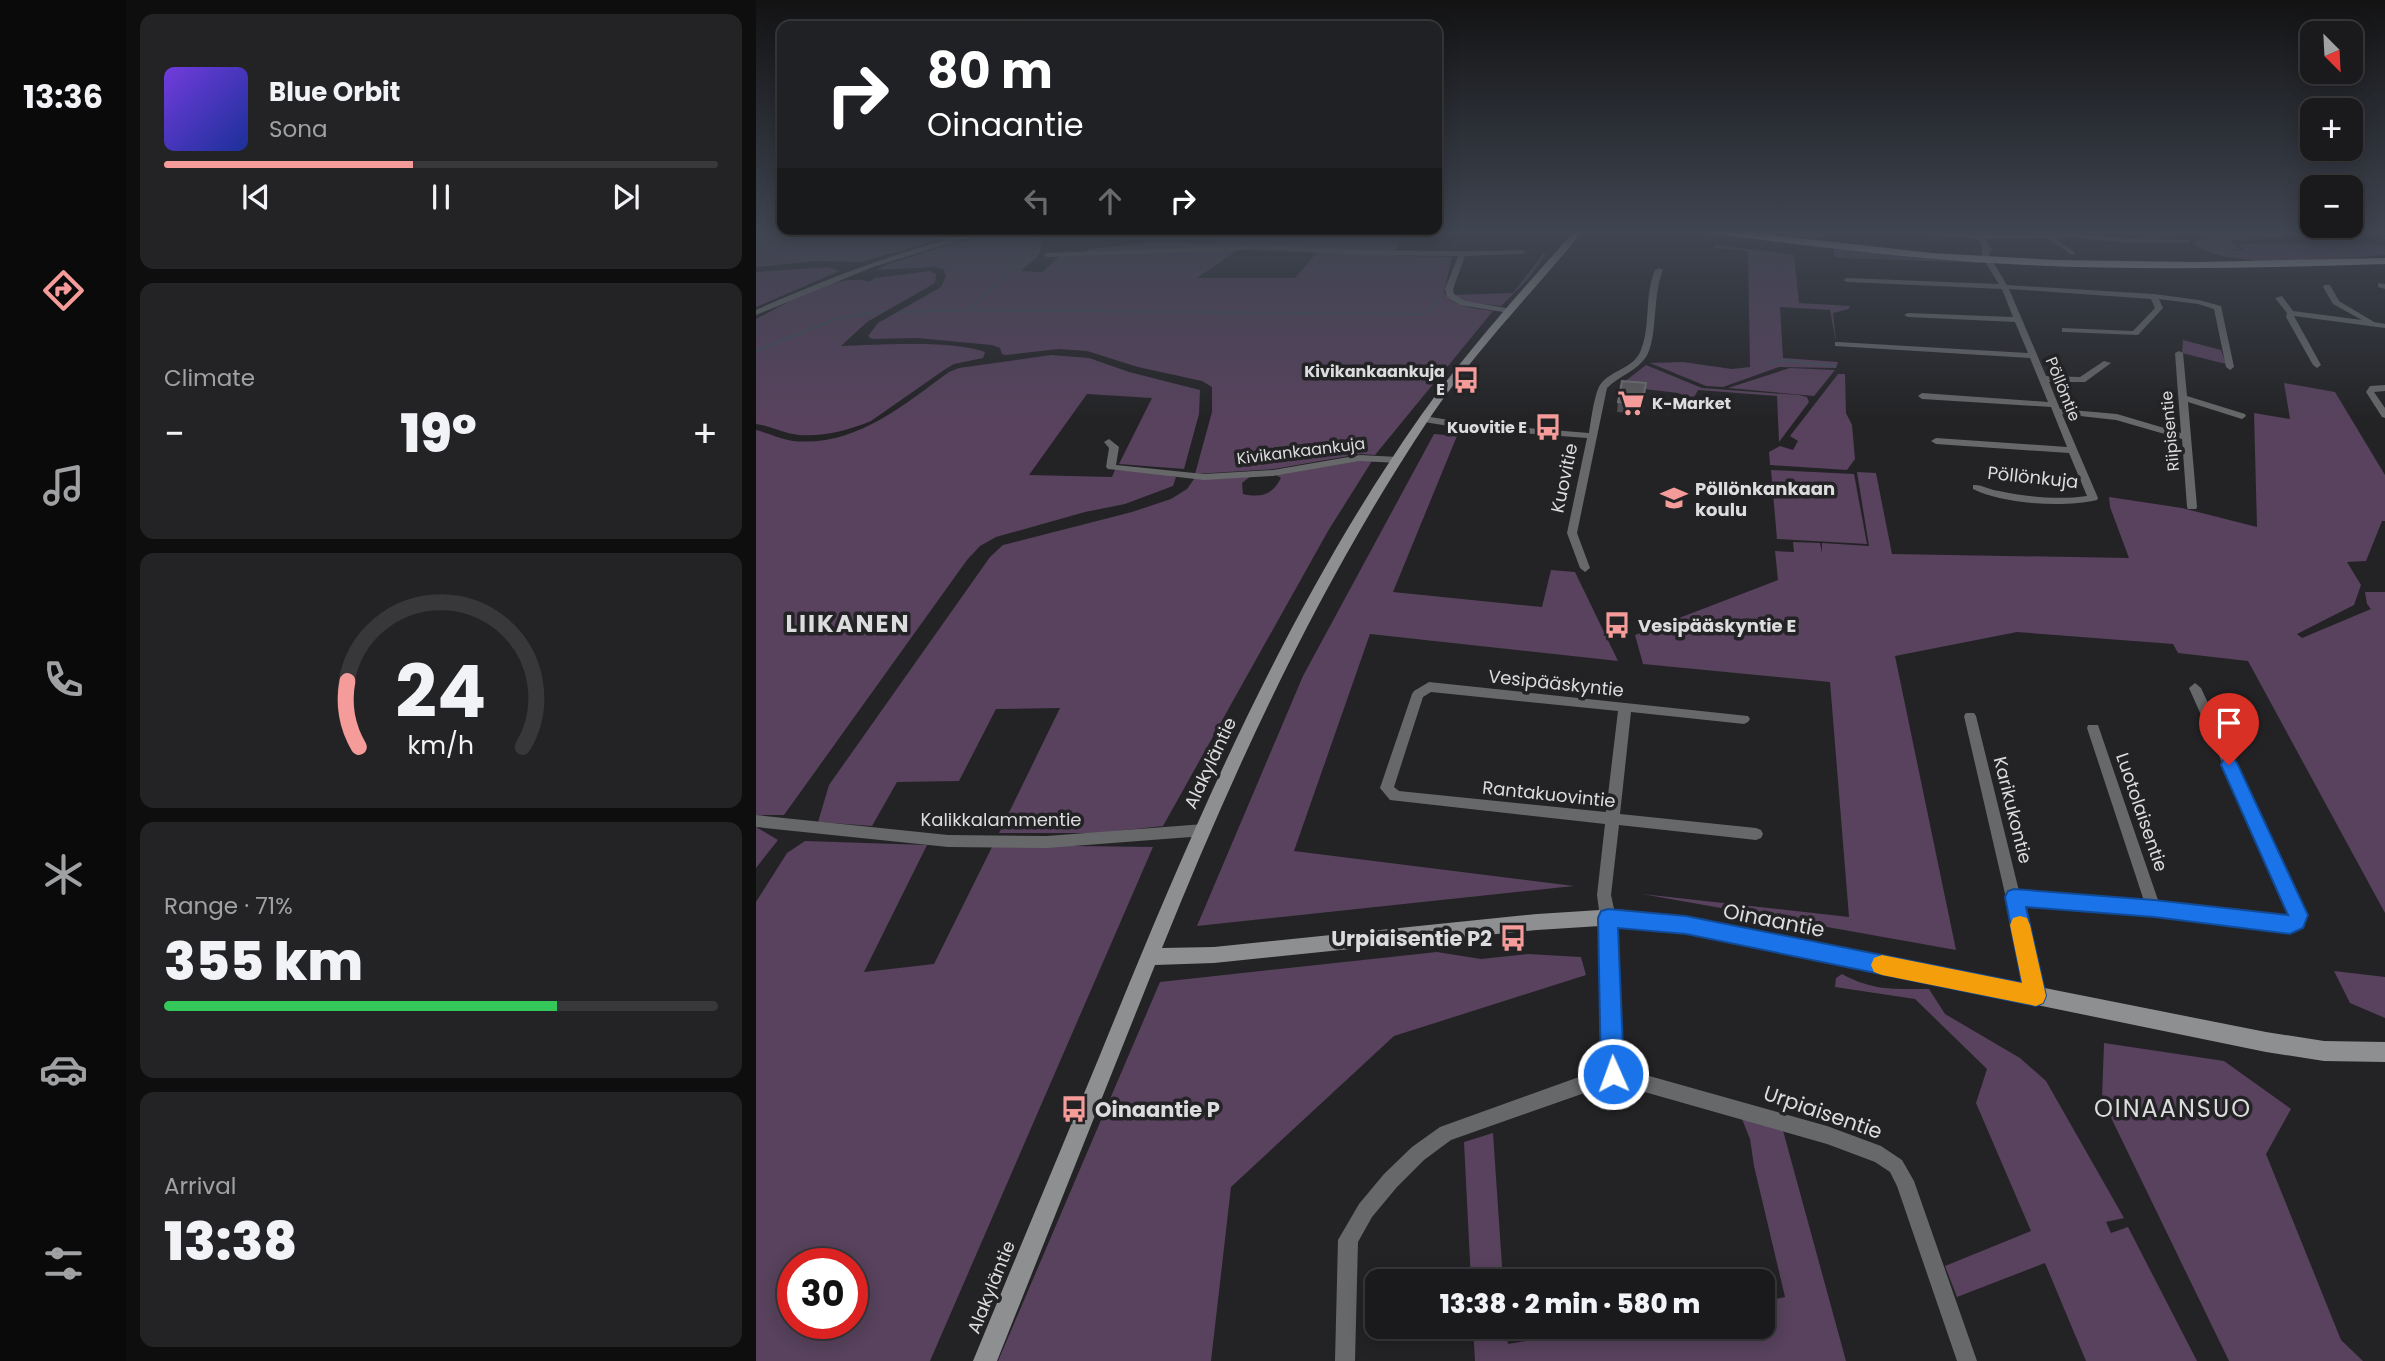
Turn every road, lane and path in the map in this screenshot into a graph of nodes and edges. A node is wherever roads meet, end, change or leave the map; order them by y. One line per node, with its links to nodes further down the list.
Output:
1 (801, 294): 12 (street)
2 (1450, 294): 11 (street)
3 (1524, 294): 11 (main road, Alakyläntie)
4 (1652, 294): 32 (street, Kuovitie)
5 (2007, 294): 15 (street, Pöllöntie)
6 (2113, 294): 8 (street)
7 (2331, 294): 16 (street)
8 (2154, 296): 10 (street); 17 (street)
9 (2279, 298): 13 (street)
10 (2214, 304): 23 (street)
11 (1509, 311): 31 (main road, Alakyläntie)
12 (756, 313)
13 (2291, 313): 16 (street); 22 (street)
14 (1908, 315): 15 (street)
15 (2018, 320): 20 (street, Pöllöntie)
16 (2382, 328)
17 (2065, 330)
18 (1838, 344): 20 (street)
19 (2179, 353): 27 (street, Riipisentie)
20 (2035, 356): 24 (street, Pöllöntie)
21 (2107, 363): 24 (street)
22 (2317, 365)
23 (2230, 367)
24 (2046, 379): 28 (street, Pöllöntie)
25 (2385, 388): 29 (street)
26 (1922, 396): 28 (street)
27 (2183, 398): 30 (street); 33 (street, Riipisentie)
28 (2056, 408): 33 (street); 36 (street, Pöllöntie)
29 (2385, 415)
30 (2242, 416)
31 (1424, 419): 32 (street, Kuovitie); 37 (main road, Alakyläntie)
32 (1593, 436): 41 (street, Kuovitie)
33 (2185, 437): 40 (street, Riipisentie)
34 (1936, 441): 36 (street)
35 (1109, 442): 37 (street, Kivikankaankuja)
36 (2073, 450): 39 (street, Pöllöntie)
37 (1398, 460): 50 (main road, Alakyläntie)
38 (1976, 487): 39 (street, Pöllönkuja)
39 (2088, 500)
40 (2192, 507)
41 (1584, 568)
42 (2194, 688): 53 (street)
43 (1625, 708): 45 (street, Vesipääskyntie); 47 (street, Vesipääskyntie); 48 (street)
44 (1970, 716): 52 (street, Karikukontie)
45 (1744, 719)
46 (2093, 728): 53 (street, Luotolaisentie)
47 (1401, 744): 48 (street, Rantakuovintie)
48 (1613, 820): 51 (street, Rantakuovintie); 54 (street)
49 (756, 821): 50 (street, Kalikkalammentie)
50 (1204, 830): 55 (main road, Alakyläntie)
51 (1756, 834)
52 (2014, 897): 53 (street); 56 (street, Karikukontie)
53 (2154, 909)
54 (1608, 918): 55 (main road, Oinaantie); 56 (main road, Oinaantie); 58 (street)
55 (1148, 957): 59 (main road, Alakyläntie)
56 (2036, 996): 57 (main road, Oinaantie)
57 (2385, 1052)
58 (1613, 1074): 60 (street); 61 (street, Urpiaisentie)
59 (985, 1361)
60 (1345, 1361)
61 (1967, 1361)

